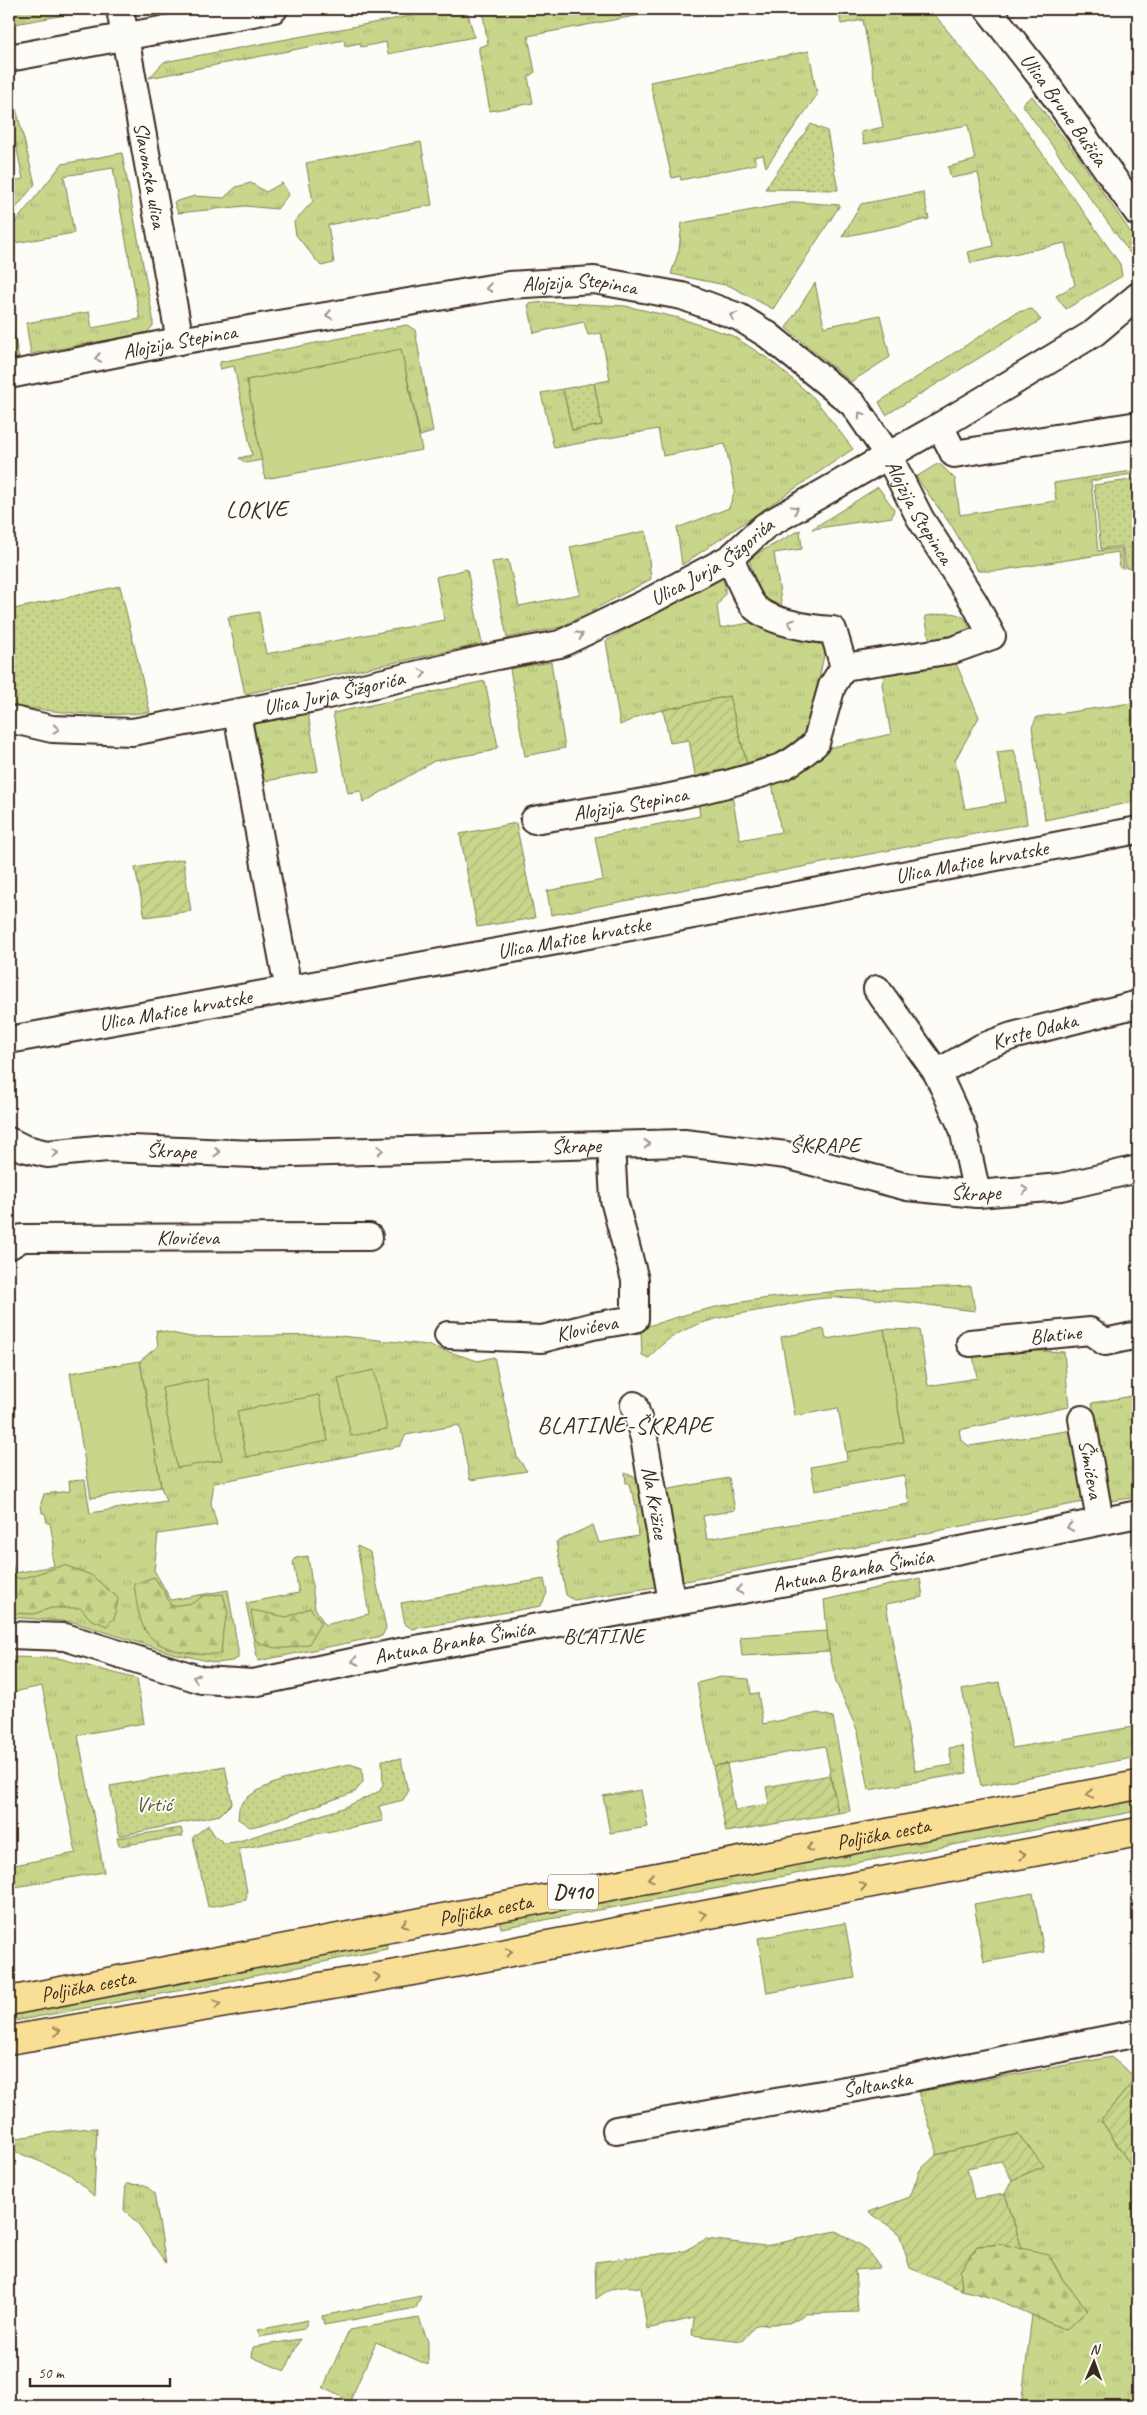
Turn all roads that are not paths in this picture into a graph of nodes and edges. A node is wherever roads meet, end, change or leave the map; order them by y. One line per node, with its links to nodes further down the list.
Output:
1 (120, 9): 4 (street, Slavonska ulica)
2 (274, 9): 4 (street)
3 (988, 9): 6 (street, Ulica Brune Bušića)
4 (124, 37): 5 (street); 8 (street, Slavonska ulica)
5 (9, 58)
6 (1138, 213)
7 (1138, 296): 11 (street, Ulica Jurja Šižgorića)
8 (180, 341): 9 (street, Alojzija Stepinca, one-way to 9); 12 (street, Alojzija Stepinca, one-way to 8)
9 (9, 376)
10 (1138, 425): 11 (street)
11 (940, 426): 12 (street, Ulica Jurja Šižgorića)
12 (888, 455): 13 (street, Ulica Jurja Šižgorića, one-way to 12); 14 (street, Alojzija Stepinca)
13 (730, 558): 14 (street, one-way to 13); 15 (street, Ulica Jurja Šižgorića, one-way to 13)
14 (844, 668): 17 (street, Alojzija Stepinca)
15 (238, 714): 16 (street, Ulica Jurja Šižgorića, one-way to 15); 19 (street, Ulica Jurja Šižgorića)
16 (9, 719)
17 (534, 820)
18 (1138, 830): 22 (street, Ulica Matice hrvatske)
19 (285, 972)
20 (877, 989): 23 (street)
21 (1138, 1004): 23 (street, Krste Odaka)
22 (9, 1040)
23 (937, 1073): 27 (street)
24 (9, 1141): 25 (street, Škrape, one-way to 25)
25 (611, 1145): 27 (street, Škrape, one-way to 27); 30 (street, Klovićeva)
26 (1138, 1169): 27 (street, Škrape, one-way to 26)
27 (977, 1194)
28 (369, 1237): 29 (street, Klovićeva)
29 (9, 1246)
30 (448, 1335)
31 (1138, 1335): 32 (street, Blatine)
32 (970, 1343)
33 (634, 1405): 36 (street, Na Križice)
34 (1082, 1419): 35 (street, Šimićeva)
35 (1119, 1518): 36 (street, Antuna Branka Šimića, one-way to 36)
36 (672, 1602): 37 (street, Antuna Branka Šimića, one-way to 37)
37 (9, 1635)
38 (1138, 1785): 40 (main road, Poljička cesta / D410, one-way to 40)
39 (1138, 1832): 42 (main road, Poljička cesta / D410, one-way to 39)
40 (9, 2001)
41 (1138, 2033): 43 (street, Šoltanska)
42 (9, 2040)
43 (616, 2130)

